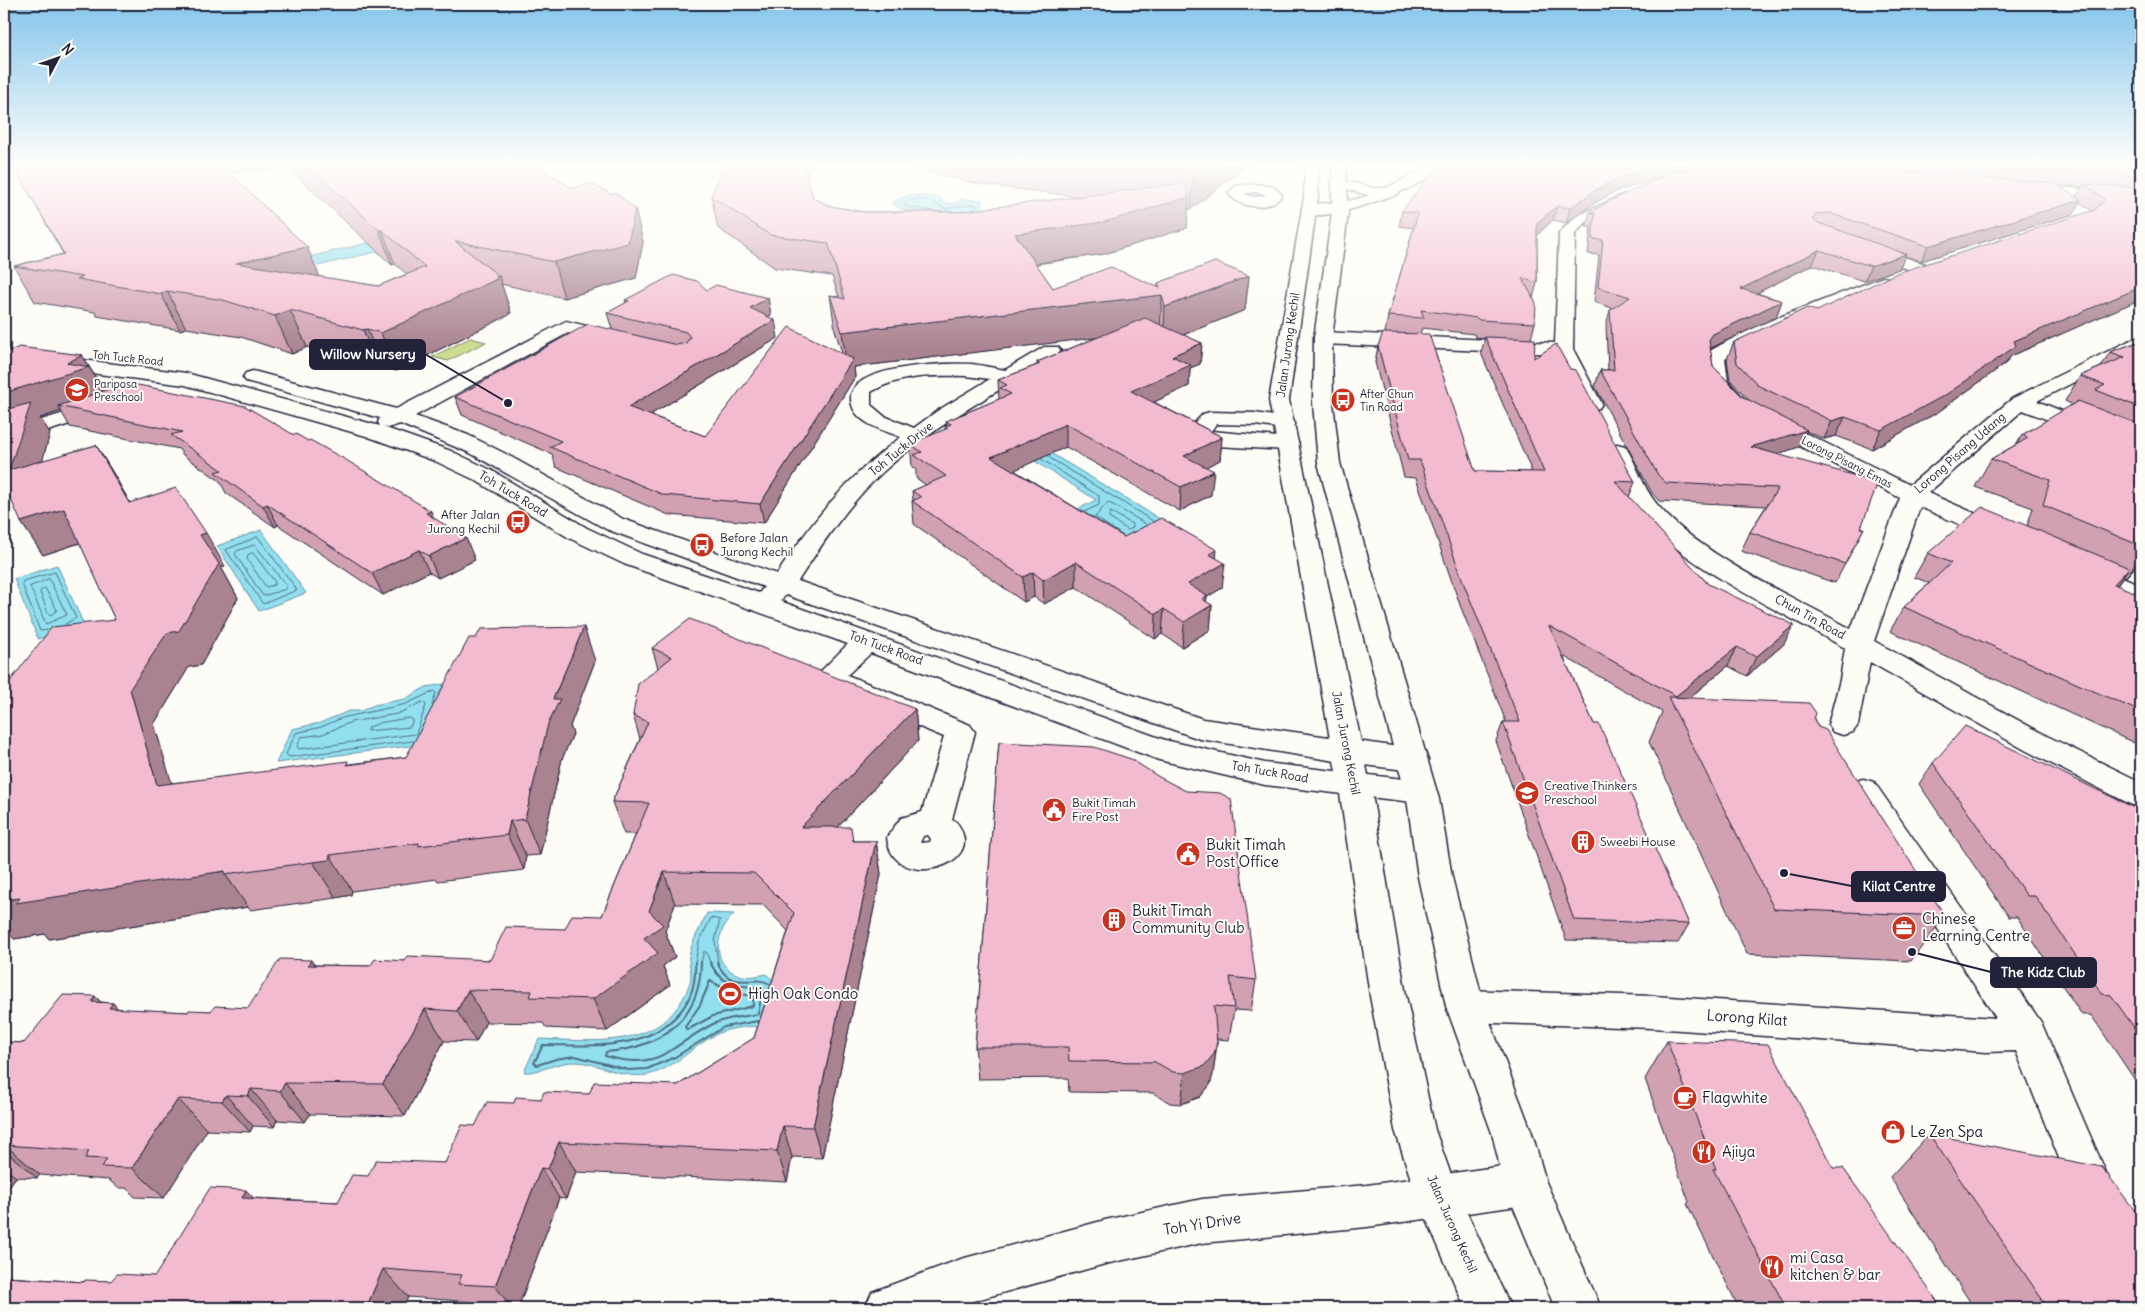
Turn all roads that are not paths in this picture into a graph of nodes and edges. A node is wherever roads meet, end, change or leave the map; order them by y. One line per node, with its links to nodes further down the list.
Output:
1 (1307, 226): 33 (street, Jalan Jurong Kechil)
2 (1338, 226): 7 (street)
3 (1574, 226): 10 (street, Chun Tin Road)
4 (1851, 244): 6 (street)
5 (1938, 262): 6 (street, Lorong Pisang Emas)
6 (1919, 268): 23 (street, Lorong Pisang Emas)
7 (1323, 338): 10 (street); 32 (street)
8 (634, 344): 18 (street)
9 (2137, 346): 16 (street, Lorong Pisang Udang)
10 (1564, 349): 30 (street, Chun Tin Road)
11 (1051, 352): 14 (street, Toh Tuck Drive)
12 (10, 355): 13 (street, Toh Tuck Road); 13 (street, Toh Tuck Road)
13 (191, 373): 15 (street); 18 (street, Toh Tuck Road); 19 (street, Toh Tuck Road)
14 (1008, 377): 21 (street, Toh Tuck Drive); 21 (street)
15 (143, 394)
16 (2020, 402): 22 (street); 23 (street, Lorong Pisang Udang)
17 (115, 403): 20 (street)
18 (397, 417): 19 (street); 26 (street, Toh Tuck Road)
19 (374, 432): 28 (street, Toh Tuck Road)
20 (20, 434)
21 (916, 436): 26 (street, Toh Tuck Drive)
22 (2141, 452)
23 (1912, 495): 24 (street, Lorong Pisang Emas); 30 (street, Lorong Pisang Udang)
24 (2022, 542)
25 (2065, 560): 27 (street)
26 (784, 583): 28 (street, Toh Tuck Drive); 33 (street, Toh Tuck Road)
27 (2141, 594)
28 (762, 603): 29 (street, Toh Tuck Road)
29 (868, 642): 33 (street, Toh Tuck Road); 37 (street)
30 (1859, 644): 31 (street, Lorong Pisang Udang); 36 (street, Chun Tin Road)
31 (1843, 725)
32 (1413, 760): 33 (street, Toh Tuck Road); 35 (street)
33 (1350, 768): 35 (street, Toh Tuck Road); 41 (street, Jalan Jurong Kechil)
34 (1840, 773): 39 (street)
35 (1421, 792): 38 (street)
36 (2141, 796)
37 (935, 824)
38 (1466, 1006): 39 (street, Lorong Kilat); 40 (street)
39 (2028, 1034): 42 (street)
40 (1525, 1184): 41 (street, Toh Yi Drive); 45 (street)
41 (1436, 1195): 43 (street, Toh Yi Drive); 44 (street, Jalan Jurong Kechil)
42 (2110, 1233)
43 (888, 1308)
44 (1488, 1308)
45 (1578, 1308)

